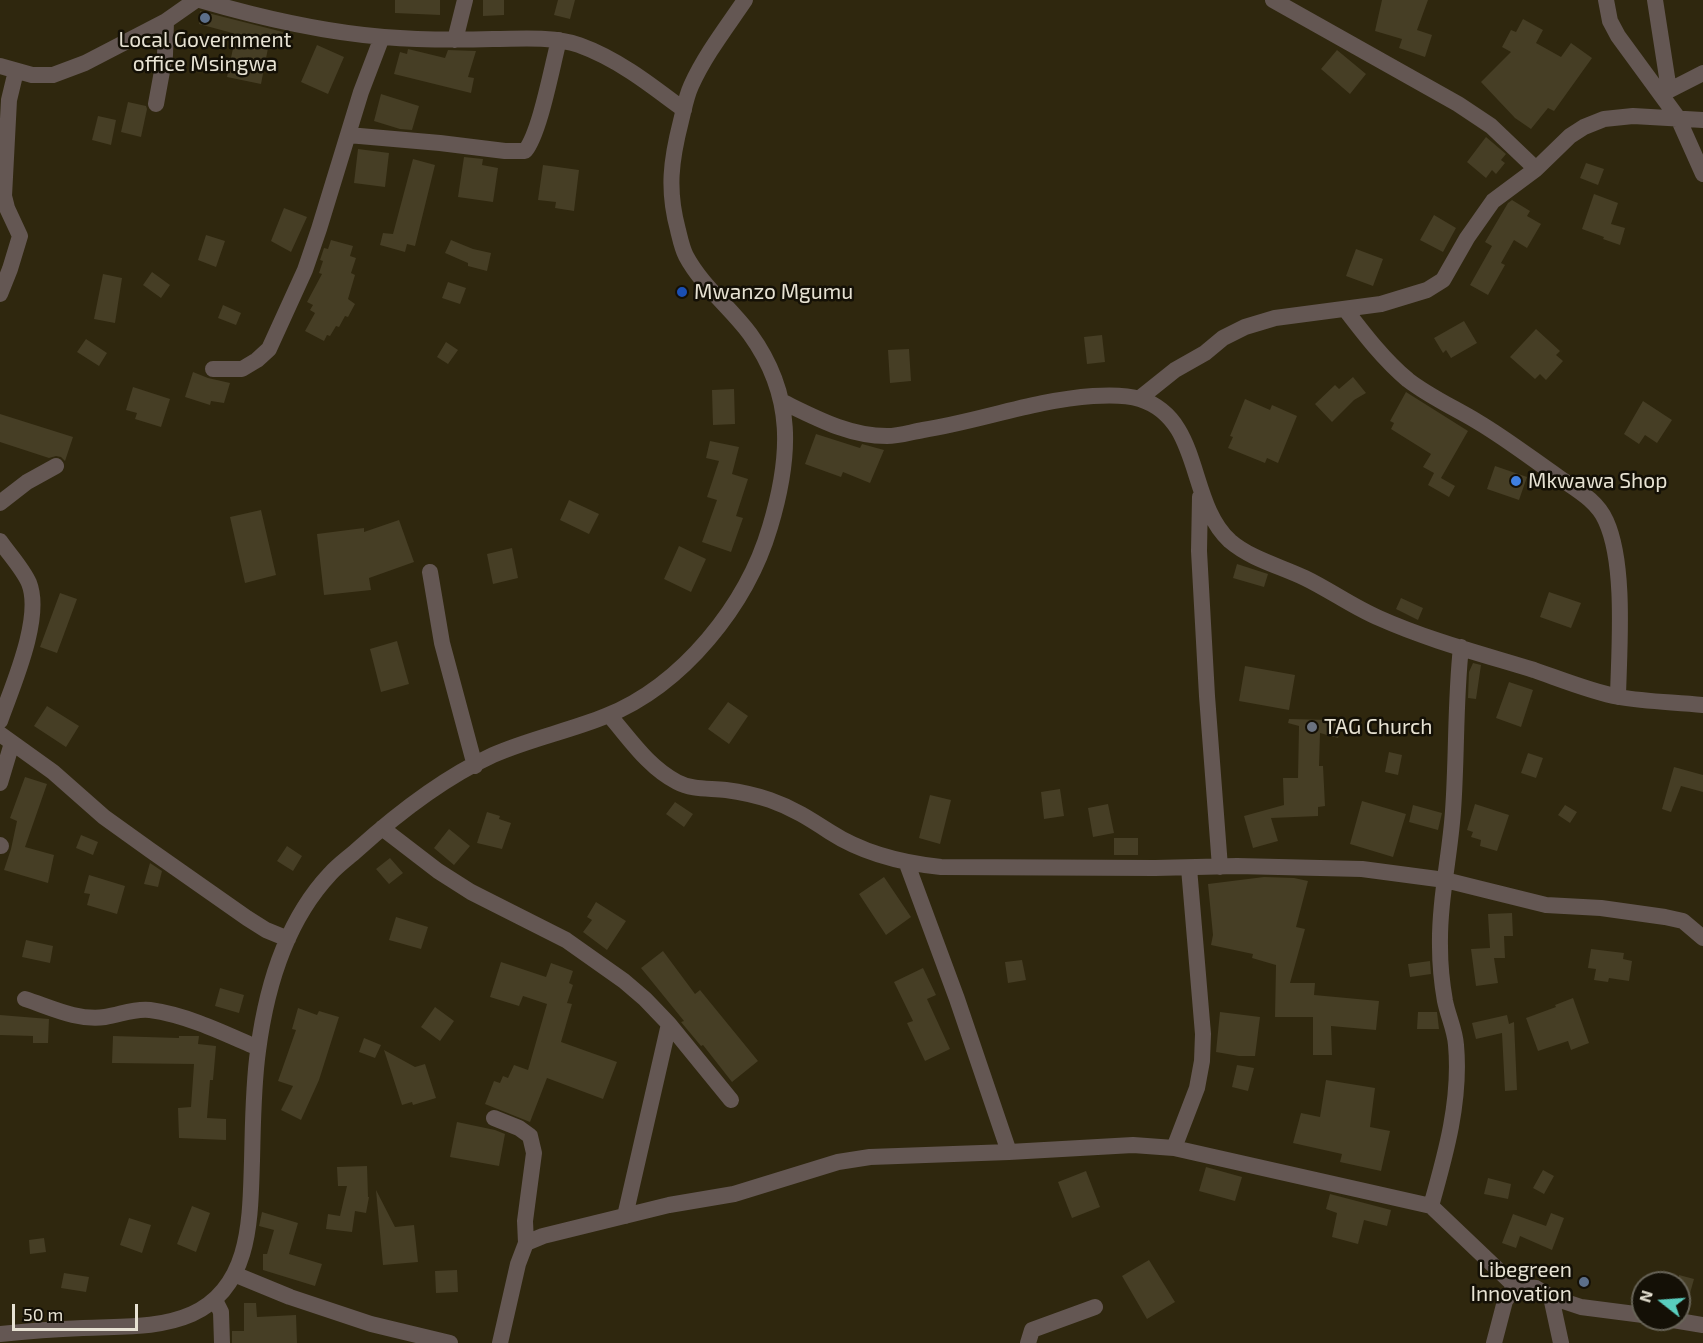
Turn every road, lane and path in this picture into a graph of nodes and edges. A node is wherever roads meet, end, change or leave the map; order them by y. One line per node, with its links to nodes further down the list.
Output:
1 (198, 0): 7 (street); 8 (street)
2 (465, 0): 10 (street)
3 (745, 0): 16 (street)
4 (1273, 0): 20 (street)
5 (1605, 0): 14 (street)
6 (1655, 0): 14 (street)
7 (250, 7): 9 (street)
8 (166, 21): 12 (street); 15 (street)
9 (382, 37): 10 (street); 19 (street)
10 (454, 40): 11 (street)
11 (559, 40): 16 (street); 19 (street)
12 (8, 69): 22 (street)
13 (1703, 73): 14 (street)
14 (1665, 92): 17 (street)
15 (156, 104)
16 (684, 110): 27 (street)
17 (1678, 118): 18 (street); 20 (street); 21 (street)
18 (1703, 120)
19 (348, 135): 25 (street)
20 (1536, 169): 24 (street)
21 (1703, 174)
22 (2, 179): 23 (street)
23 (0, 294)
24 (1345, 309): 26 (street); 34 (street)
25 (213, 369)
26 (1140, 398): 27 (street); 29 (street)
27 (783, 402): 36 (street)
28 (56, 466): 30 (street)
29 (1200, 494): 33 (street); 43 (street)
30 (0, 502)
31 (0, 542): 37 (street)
32 (430, 573): 39 (street)
33 (1461, 647): 34 (street); 45 (street)
34 (1618, 697): 35 (street)
35 (1703, 705)
36 (609, 715): 39 (street); 42 (street)
37 (0, 722)
38 (6, 739): 40 (street); 47 (street)
39 (475, 766): 41 (street)
40 (0, 783)
41 (382, 828): 47 (street); 49 (street)
42 (907, 864): 44 (street); 54 (street)
43 (1220, 867): 44 (street); 45 (street)
44 (1189, 868): 53 (street)
45 (1445, 880): 46 (street); 55 (street)
46 (1703, 938)
47 (288, 939): 50 (street)
48 (25, 999): 50 (street)
49 (669, 1024): 51 (street); 56 (street)
50 (258, 1048): 58 (street)
51 (730, 1100)
52 (494, 1118): 57 (street)
53 (1174, 1148): 54 (street); 55 (street)
54 (1009, 1152): 56 (street)
55 (1431, 1206): 59 (street)
56 (625, 1216): 57 (street)
57 (526, 1243): 67 (street)
58 (234, 1274): 61 (street); 66 (street)
59 (1515, 1286): 60 (street); 69 (street)
60 (1551, 1297): 63 (street); 70 (street)
61 (215, 1300): 64 (street); 65 (street)
62 (1095, 1307): 68 (street)
63 (1631, 1313)
64 (0, 1334)
65 (222, 1343)
66 (450, 1343)
67 (500, 1343)
68 (1028, 1343)
69 (1494, 1343)
70 (1561, 1343)

